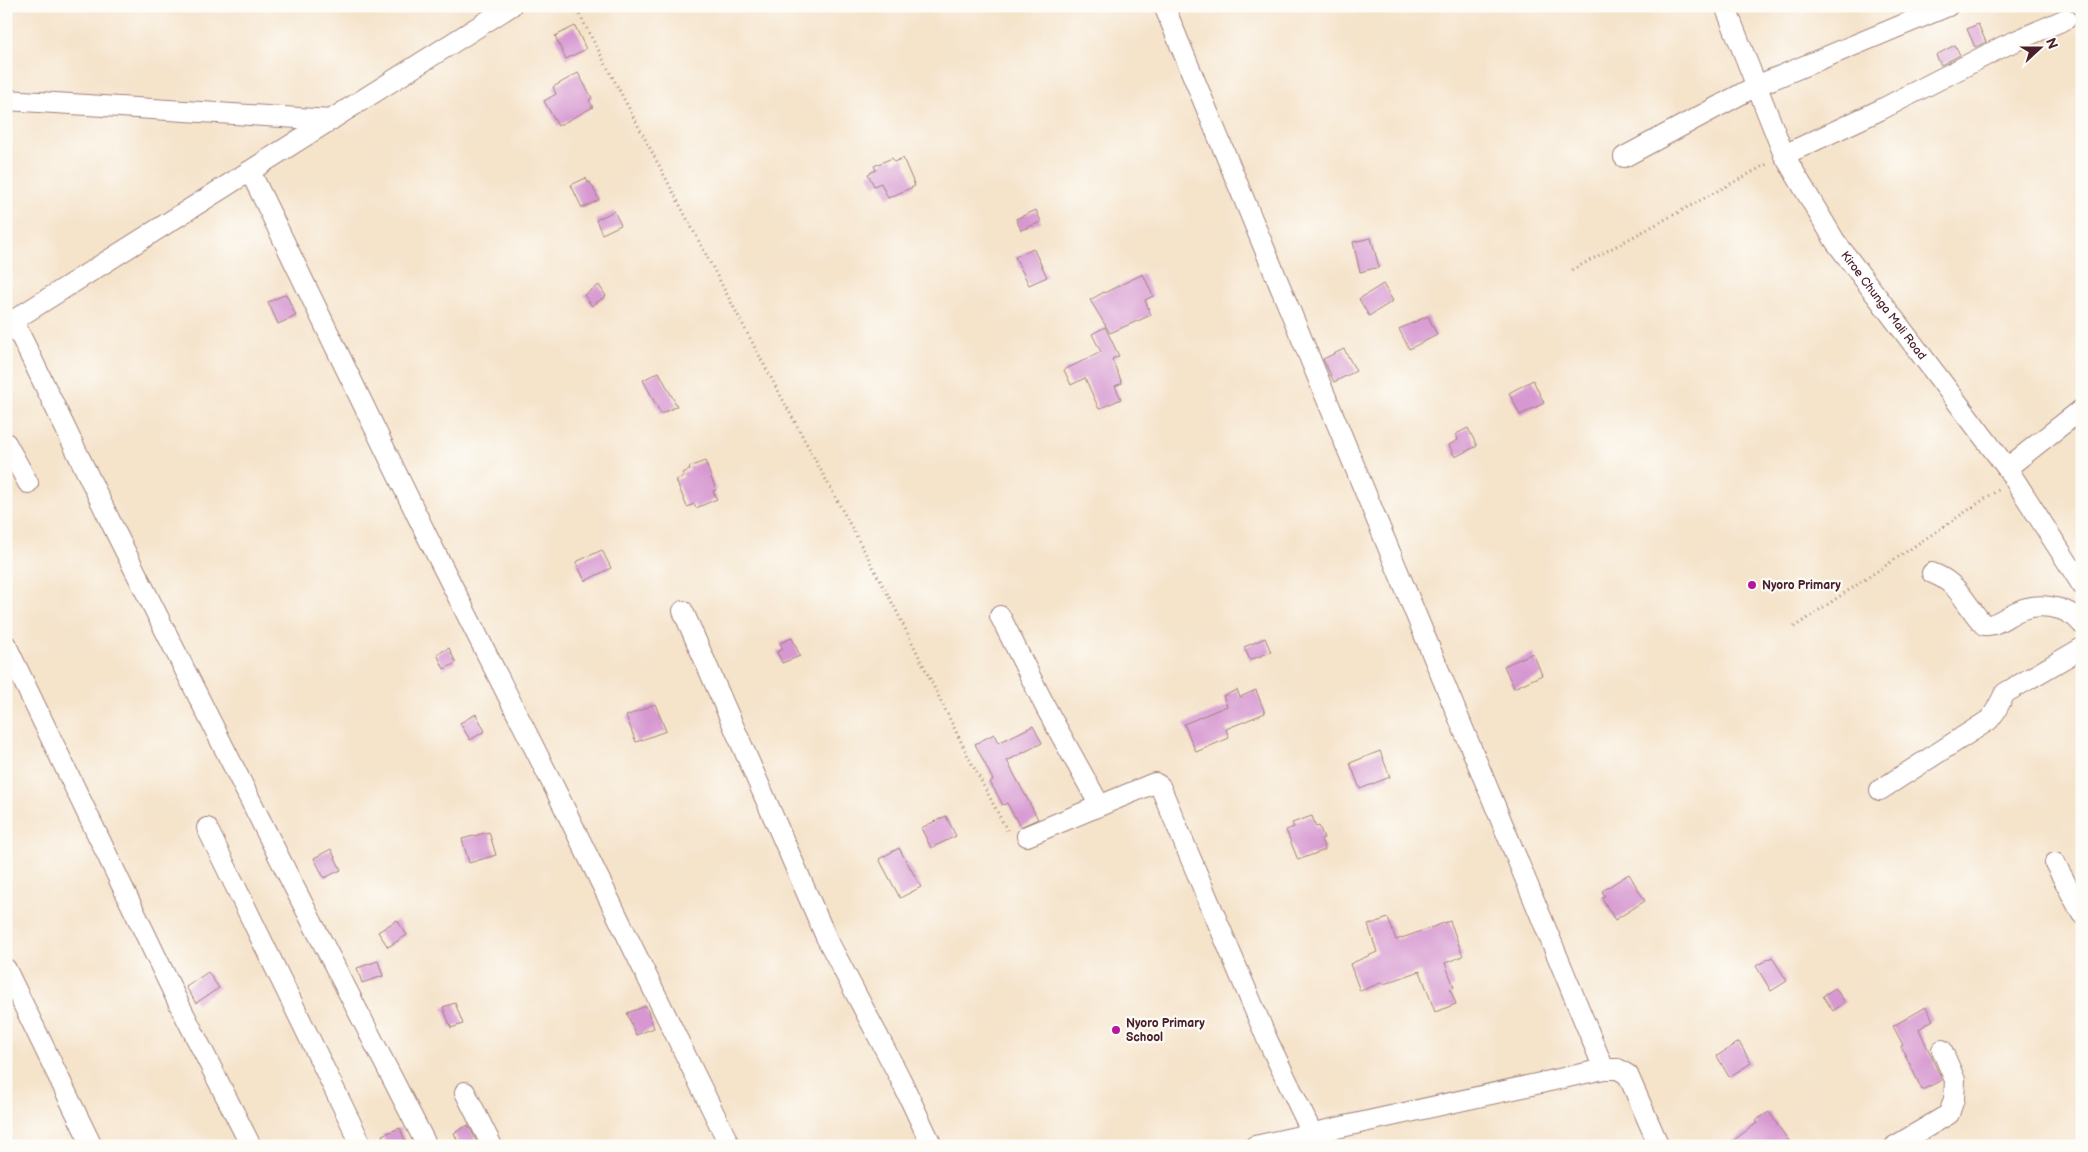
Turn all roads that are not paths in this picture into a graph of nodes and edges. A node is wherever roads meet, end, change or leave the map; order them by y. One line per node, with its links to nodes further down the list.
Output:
1 (511, 6): 8 (street)
2 (1164, 6): 32 (street)
3 (1725, 6): 6 (street, Kiroe Chunga Mali Road)
4 (1948, 6): 6 (street)
5 (2066, 19): 9 (street)
6 (1756, 86): 9 (street, Kiroe Chunga Mali Road); 10 (street)
7 (6, 100): 8 (street)
8 (331, 120): 11 (street)
9 (1784, 155): 15 (street, Kiroe Chunga Mali Road)
10 (1624, 157)
11 (250, 171): 12 (street); 40 (street)
12 (10, 322): 38 (street)
13 (2082, 409): 15 (street)
14 (6, 443): 16 (street)
15 (2011, 474): 18 (street, Kiroe Chunga Mali Road)
16 (28, 483)
17 (1932, 573): 21 (street)
18 (2082, 585)
19 (684, 611): 41 (street)
20 (1000, 616): 25 (street)
21 (2082, 624)
22 (6, 645): 36 (street)
23 (2082, 648): 24 (street)
24 (1880, 790)
25 (1098, 804): 27 (street); 34 (street)
26 (207, 828): 37 (street)
27 (1027, 836)
28 (2055, 863): 29 (street)
29 (2082, 914)
30 (6, 970): 35 (street)
31 (1942, 1050): 44 (street)
32 (1604, 1069): 34 (street); 43 (street)
33 (465, 1092): 39 (street)
34 (1312, 1133): 42 (street)
35 (92, 1146)
36 (251, 1146)
37 (362, 1146)
38 (427, 1146)
39 (492, 1146)
40 (730, 1146)
41 (932, 1146)
42 (1255, 1146)
43 (1659, 1146)
44 (1895, 1146)

